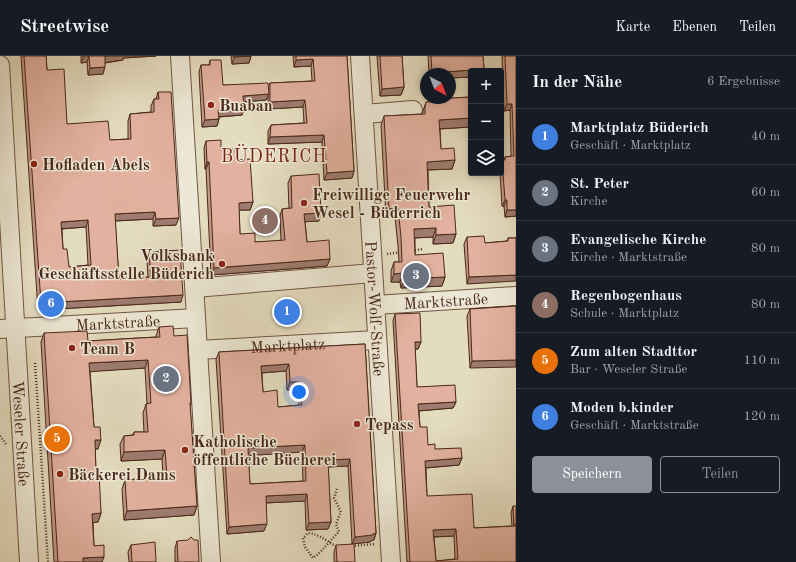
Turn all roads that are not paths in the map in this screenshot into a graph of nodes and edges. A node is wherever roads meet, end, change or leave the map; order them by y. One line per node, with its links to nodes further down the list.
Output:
1 (180, 56): 7 (street)
2 (360, 56): 5 (street, Pastor-Wolf-Straße)
3 (0, 65): 11 (street, Weseler Straße)
4 (413, 110): 5 (street)
5 (364, 114): 6 (street, Pastor-Wolf-Straße)
6 (373, 264): 7 (street); 9 (street, Pastor-Wolf-Straße)
7 (195, 288): 10 (street)
8 (516, 296): 9 (street, Marktstraße)
9 (375, 305): 12 (street, Pastor-Wolf-Straße)
10 (196, 318): 11 (street, Marktstraße); 13 (street)
11 (8, 328): 14 (street, Weseler Straße)
12 (377, 340): 13 (street, Marktplatz); 16 (street, Pastor-Wolf-Straße)
13 (198, 350): 15 (street)
14 (29, 562)
15 (211, 562)
16 (391, 562)

